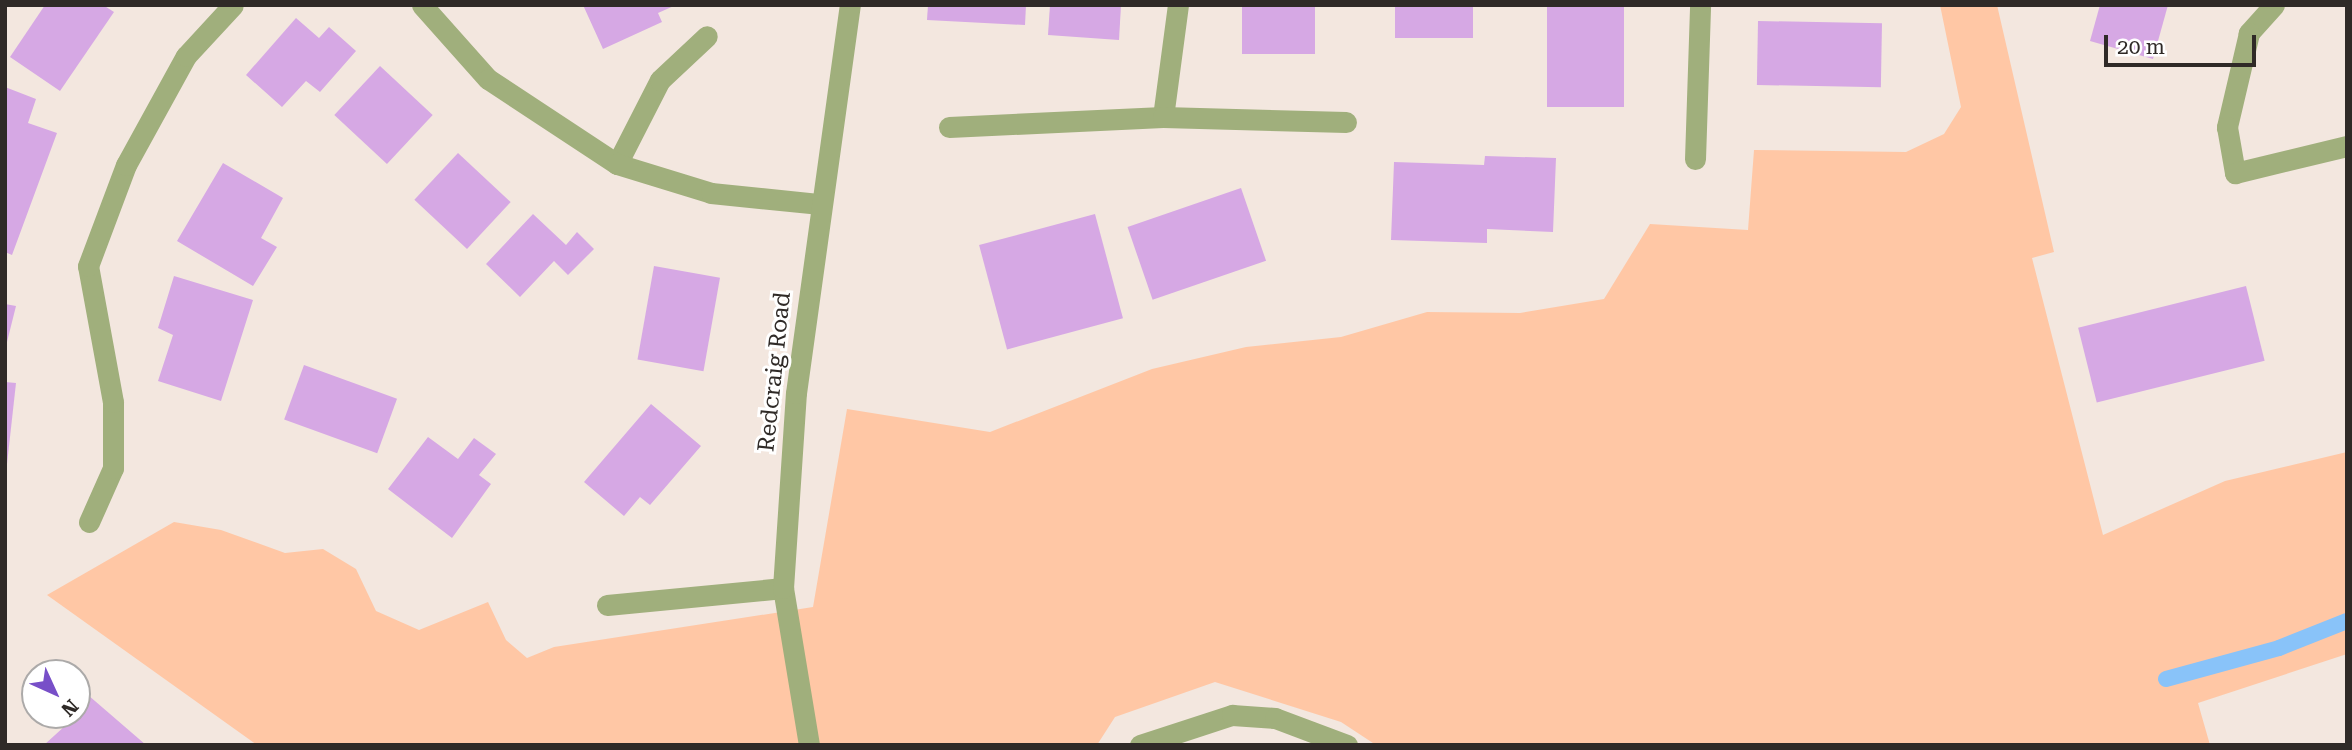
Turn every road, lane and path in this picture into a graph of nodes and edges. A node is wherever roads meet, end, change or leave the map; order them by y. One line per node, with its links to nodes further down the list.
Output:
1 (233, 5): 15 (street)
2 (422, 5): 13 (street)
3 (850, 5): 14 (street, Redcraig Road)
4 (1178, 5): 8 (street)
5 (1700, 5): 12 (street)
6 (2274, 5): 11 (street)
7 (707, 36): 13 (street)
8 (1163, 117): 9 (street); 10 (street)
9 (1346, 122)
10 (950, 127)
11 (2347, 146)
12 (1695, 159)
13 (617, 164): 14 (street)
14 (820, 204): 16 (street, Redcraig Road)
15 (89, 522)
16 (783, 588): 17 (street); 18 (street, Redcraig Road)
17 (607, 605)
18 (809, 745)
19 (1140, 745): 20 (street)
20 (1347, 745)

